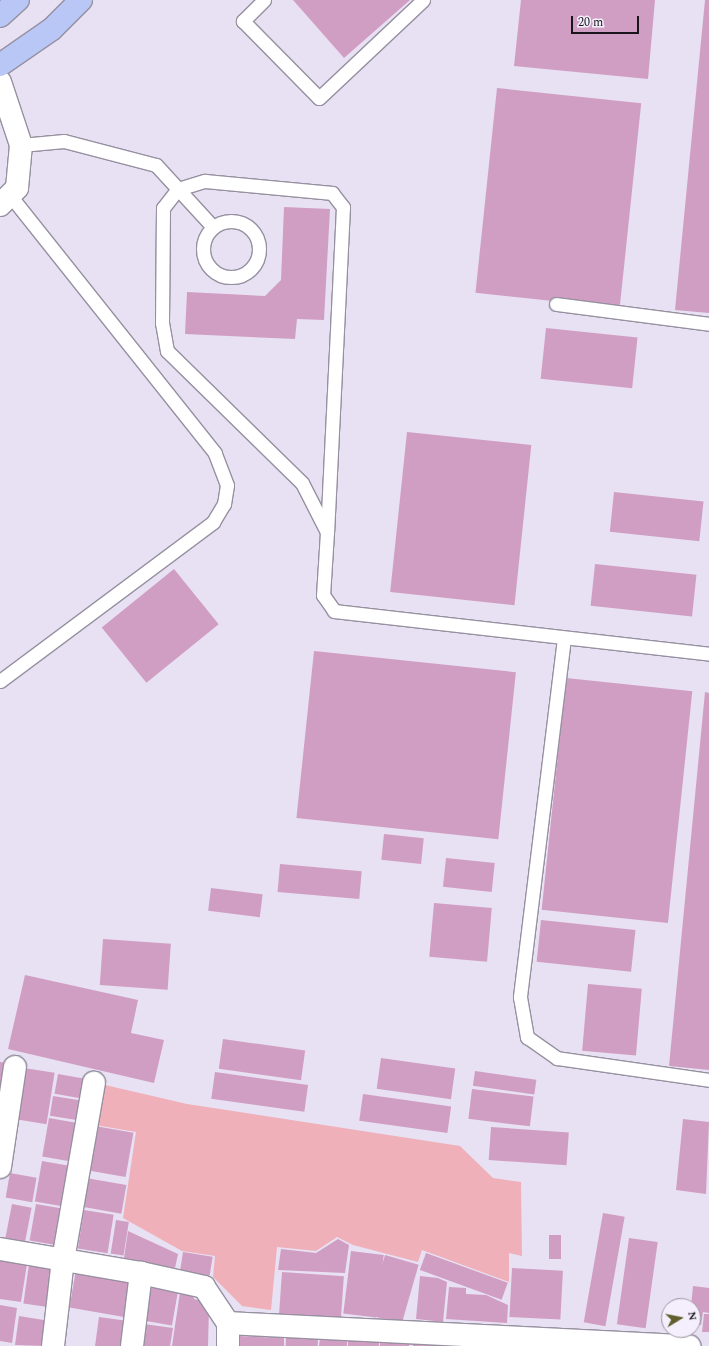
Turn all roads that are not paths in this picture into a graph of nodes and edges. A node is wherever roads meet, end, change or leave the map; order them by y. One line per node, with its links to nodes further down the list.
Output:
1 (18, 0): 5 (main road)
2 (81, 0): 6 (main road)
3 (264, 0): 4 (lane)
4 (423, 0)
5 (0, 16)
6 (0, 65)
7 (0, 82): 8 (street)
8 (21, 145): 9 (lane); 10 (street)
9 (178, 189): 11 (lane); 14 (lane); 14 (lane)
10 (5, 200): 17 (lane)
11 (213, 227): 11 (lane)
12 (556, 304): 13 (lane)
13 (709, 324)
14 (326, 532): 15 (lane)
15 (564, 638): 16 (lane); 19 (lane)
16 (709, 654)
17 (0, 681)
18 (15, 1067): 21 (street)
19 (709, 1080)
20 (94, 1083): 23 (street)
21 (0, 1167)
22 (0, 1249): 23 (street)
23 (63, 1260): 24 (street); 26 (street)
24 (141, 1273): 25 (street); 27 (street)
25 (228, 1323): 28 (street); 29 (street)
26 (53, 1346)
27 (132, 1346)
28 (228, 1346)
29 (689, 1346)

